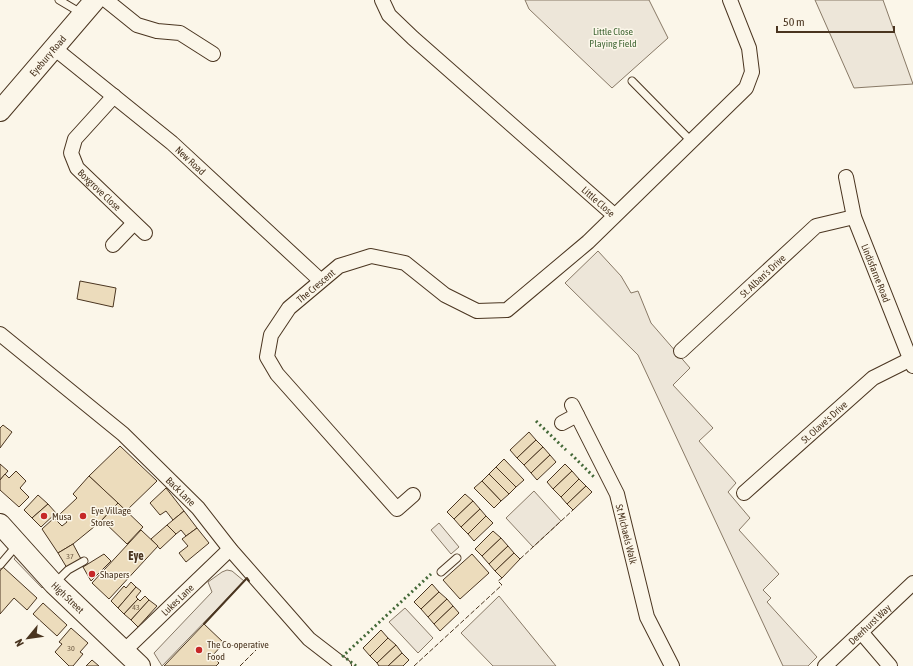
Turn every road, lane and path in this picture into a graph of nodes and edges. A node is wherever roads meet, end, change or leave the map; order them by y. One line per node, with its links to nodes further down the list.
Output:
1 (59, 0): 5 (lane)
2 (106, 0): 7 (street)
3 (382, 0): 13 (street, Little Close)
4 (730, 0): 11 (street, Little Close)
5 (89, 7): 6 (street, Eyebury Road)
6 (54, 48): 9 (street, New Road); 10 (street, Eyebury Road)
7 (213, 54)
8 (632, 81): 11 (lane)
9 (114, 96): 15 (street, Boxgrove Close); 18 (street, New Road)
10 (2, 104)
11 (692, 142): 13 (street, Little Close)
12 (846, 177): 14 (street, Lindisfarne Road)
13 (614, 215): 18 (street, The Crescent)
14 (854, 217): 20 (street, St. Alban's Drive); 21 (street, Lindisfarne Road)
15 (134, 223): 16 (street, Boxgrove Close); 17 (street)
16 (145, 233)
17 (113, 245)
18 (320, 280): 24 (street, The Crescent)
19 (0, 334): 27 (street, Back Lane)
20 (681, 352)
21 (911, 363): 23 (street, St. Olave's Drive)
22 (562, 423): 38 (street, St Michaels Walk)
23 (744, 493)
24 (413, 495)
25 (0, 524): 26 (street, High Street)
26 (19, 543): 30 (lane); 33 (street, High Street)
27 (230, 549): 35 (street, Lukes Lane); 37 (street, Back Lane)
28 (457, 558): 31 (lane)
29 (84, 561): 33 (lane)
30 (0, 565)
31 (441, 572)
32 (913, 583): 34 (street, Deerhurst Way)
33 (54, 584): 35 (street, High Street)
34 (861, 632): 39 (street, Deerhurst Way); 40 (street)
35 (124, 651): 36 (street, High Street)
36 (140, 666)
37 (344, 666)
38 (672, 666)
39 (825, 666)
40 (890, 666)

